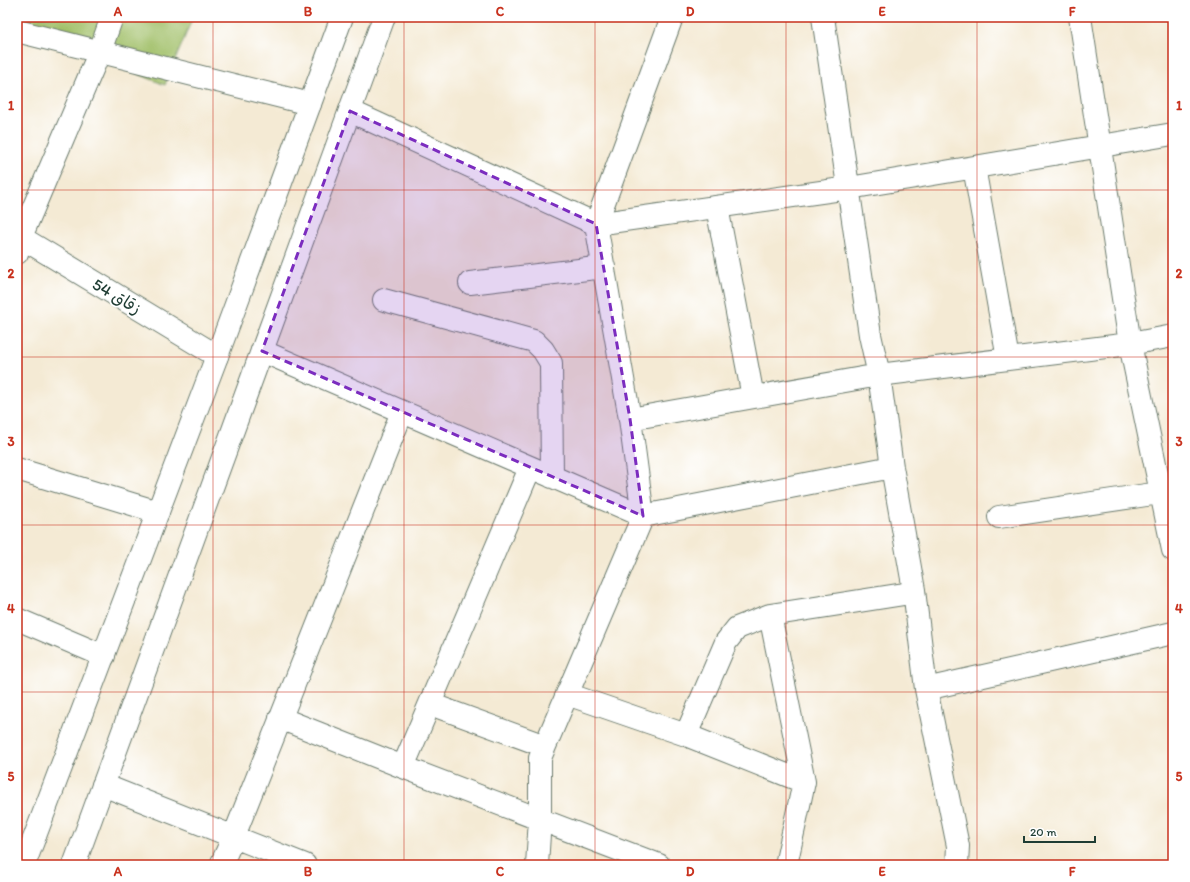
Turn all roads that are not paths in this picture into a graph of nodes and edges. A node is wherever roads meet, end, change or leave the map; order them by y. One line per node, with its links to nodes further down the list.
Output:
1 (112, 17): 8 (street)
2 (342, 17): 9 (street)
3 (384, 17): 10 (street)
4 (672, 17): 16 (street)
5 (822, 17): 14 (street)
6 (1080, 17): 12 (street)
7 (17, 31): 8 (street)
8 (100, 52): 9 (street); 17 (street)
9 (310, 104): 24 (street)
10 (350, 111): 16 (street); 23 (street)
11 (1173, 134): 12 (street)
12 (1099, 146): 13 (street); 22 (street)
13 (974, 167): 14 (street); 25 (street)
14 (849, 188): 15 (street); 26 (street)
15 (717, 207): 16 (street); 27 (street)
16 (596, 224): 18 (street)
17 (18, 242): 24 (street, زقاق 54)
18 (604, 267): 19 (street); 29 (street)
19 (470, 283)
20 (384, 300): 33 (street)
21 (1173, 336): 22 (street)
22 (1130, 344): 25 (street); 34 (street)
23 (262, 351): 28 (street); 52 (street)
24 (217, 356): 35 (street)
25 (1008, 359): 26 (street)
26 (879, 375): 27 (street); 30 (street)
27 (753, 397): 29 (street)
28 (402, 412): 31 (street); 47 (street)
29 (630, 419): 36 (street)
30 (892, 467): 36 (street); 39 (street)
31 (530, 468): 33 (street); 46 (street)
32 (17, 469): 35 (street)
33 (552, 477): 36 (street)
34 (1167, 492): 37 (street); 38 (street)
35 (158, 512): 43 (street)
36 (642, 516): 45 (street)
37 (999, 517)
38 (1173, 550)
39 (914, 590): 40 (street); 44 (street)
40 (770, 615): 48 (street); 51 (street)
41 (17, 619): 43 (street)
42 (1173, 633): 44 (street)
43 (104, 656): 55 (street)
44 (926, 689): 62 (street)
45 (567, 694): 48 (street); 49 (street)
46 (430, 704): 49 (street); 50 (street)
47 (280, 718): 50 (street); 54 (street)
48 (686, 735): 51 (street)
49 (545, 746): 53 (street)
50 (403, 767): 53 (street)
51 (804, 782): 61 (street)
52 (103, 785): 54 (street); 56 (street)
53 (540, 819): 59 (street); 60 (street)
54 (234, 836): 57 (street); 58 (street)
55 (24, 865)
56 (74, 865)
57 (221, 865)
58 (305, 865)
59 (537, 865)
60 (659, 865)
61 (786, 865)
62 (957, 865)

